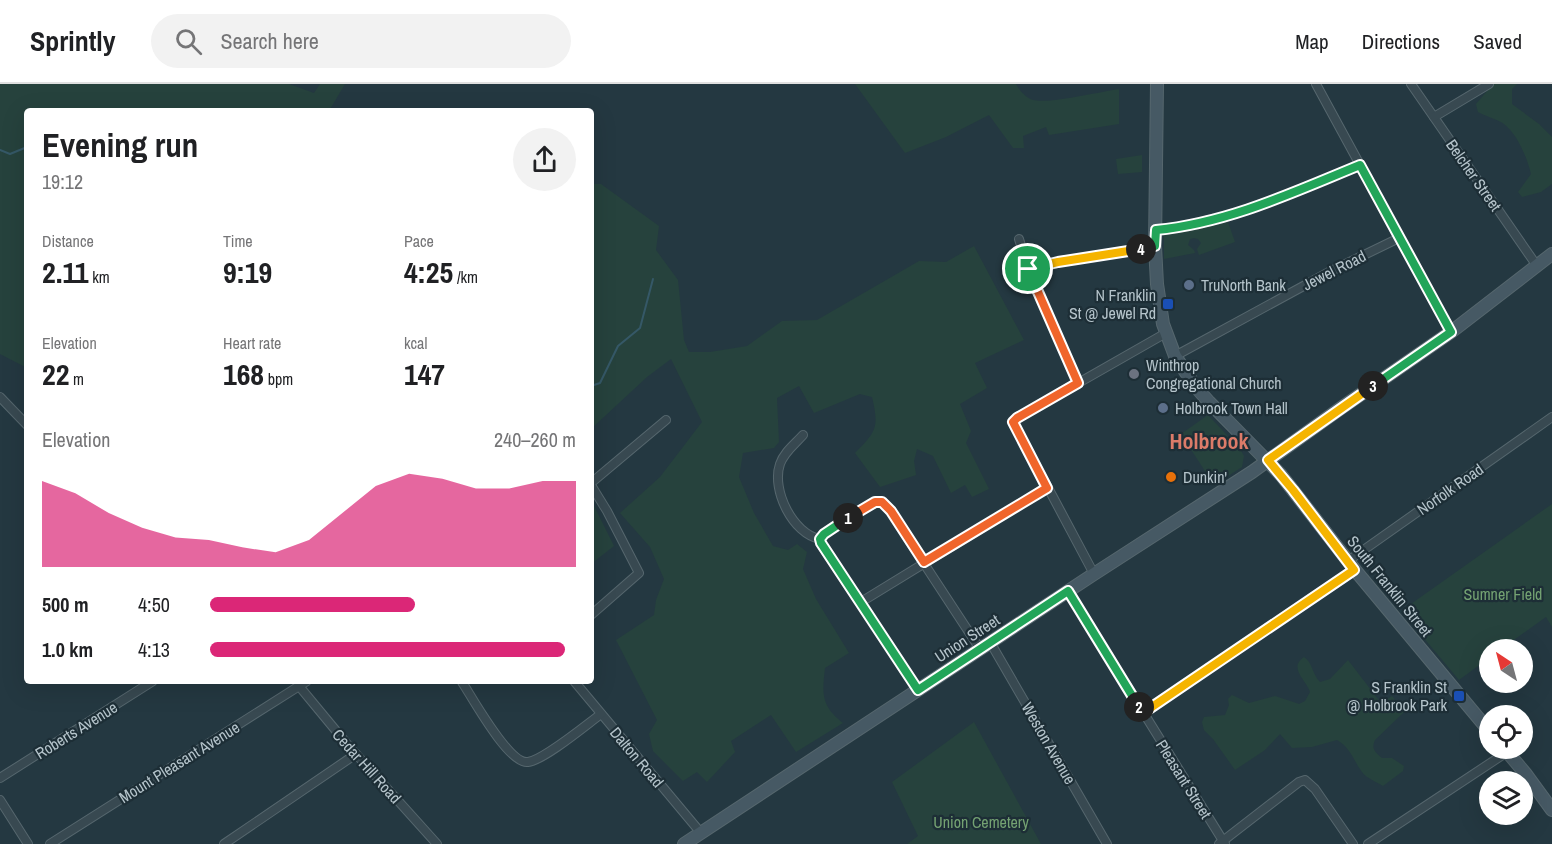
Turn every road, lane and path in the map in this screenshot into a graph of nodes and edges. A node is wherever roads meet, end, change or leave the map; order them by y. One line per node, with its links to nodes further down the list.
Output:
1 (1157, 84): 7 (main road, South Franklin Street)
2 (1316, 84): 6 (street)
3 (1411, 84): 5 (street, Belcher Street)
4 (1489, 84): 5 (street)
5 (1434, 117): 12 (street, Belcher Street)
6 (1360, 165): 7 (street); 8 (street)
7 (1156, 230): 10 (main road, South Franklin Street)
8 (1399, 238): 14 (street); 16 (street, Jewel Road)
9 (1019, 239): 13 (street)
10 (1155, 246): 13 (street); 15 (main road, South Franklin Street)
11 (1552, 254): 12 (main road, Union Street)
12 (1537, 266): 14 (main road, Union Street)
13 (1028, 269): 17 (street)
14 (1451, 332): 23 (main road, Union Street)
15 (1166, 333): 16 (main road, South Franklin Street); 17 (street)
16 (1175, 356): 23 (main road, South Franklin Street)
17 (1078, 383): 25 (street)
18 (0, 397): 21 (street)
19 (1552, 417): 29 (street, Norfolk Road)
20 (666, 420): 24 (street)
21 (24, 422)
22 (803, 435): 27 (street)
23 (1268, 460): 29 (main road, South Franklin Street); 30 (main road, Union Street)
24 (594, 481)
25 (1047, 488): 28 (street); 30 (street)
26 (594, 489): 33 (street)
27 (820, 539): 28 (street, Weston Avenue); 32 (street)
28 (924, 562): 32 (street); 34 (street, Weston Avenue)
29 (1351, 565): 40 (street, Norfolk Road); 42 (main road, South Franklin Street)
30 (1094, 574): 31 (main road, Union Street)
31 (1068, 591): 34 (main road, Union Street); 40 (street, Pleasant Street)
32 (861, 602): 39 (street)
33 (594, 612)
34 (985, 646): 39 (main road, Union Street); 56 (street, Weston Avenue)
35 (148, 684): 46 (street, Roberts Avenue)
36 (303, 684): 43 (street, Cedar Hill Road); 52 (street, Mount Pleasant Avenue)
37 (463, 684): 41 (street)
38 (576, 684): 41 (street, Dalton Road)
39 (918, 690): 49 (main road, Union Street)
40 (1143, 713): 50 (street, Pleasant Street)
41 (601, 714): 49 (street, Dalton Road)
42 (1479, 719)
43 (356, 754): 53 (street); 54 (street, Cedar Hill Road)
44 (1492, 759): 58 (street)
45 (1513, 759): 48 (main road)
46 (0, 778)
47 (0, 800): 51 (street)
48 (1552, 810)
49 (700, 833): 55 (main road, Union Street)
50 (1222, 843): 57 (street)
51 (28, 844)
52 (50, 844)
53 (224, 844)
54 (437, 844)
55 (684, 844)
56 (1107, 844)
57 (1353, 844)
58 (1368, 844)

